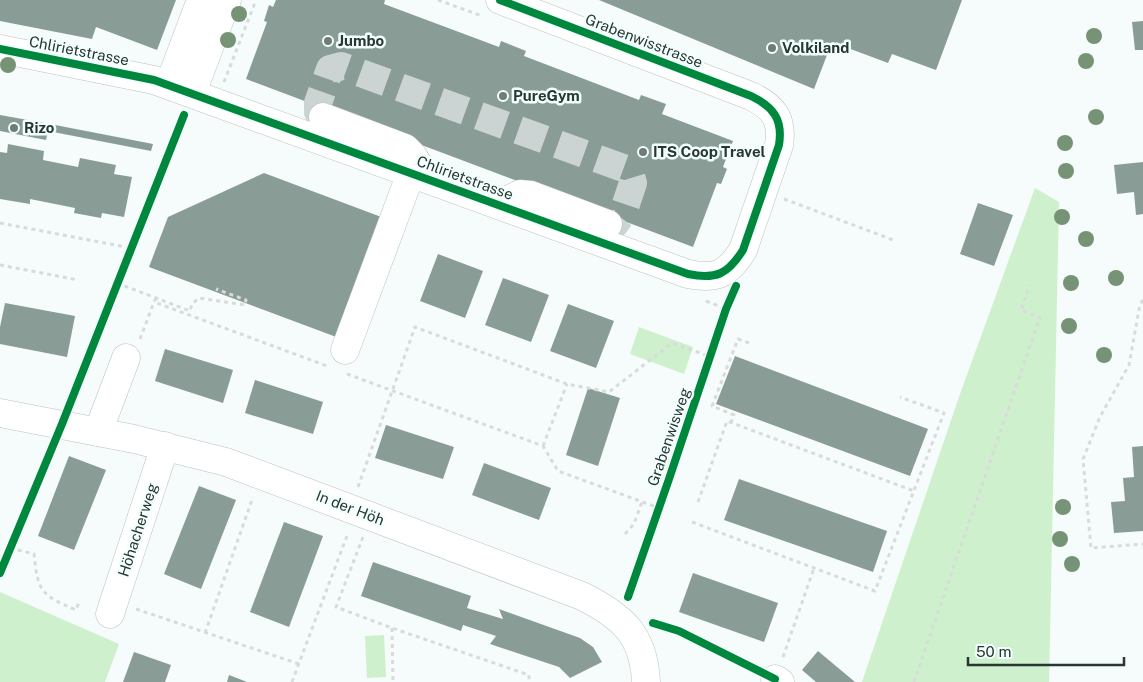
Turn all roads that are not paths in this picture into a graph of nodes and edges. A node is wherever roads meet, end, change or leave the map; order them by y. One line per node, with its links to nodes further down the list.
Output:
1 (201, 0): 5 (street)
2 (228, 0): 5 (street)
3 (492, 9): 6 (street, Grabenwisstrasse)
4 (0, 49): 5 (street, Chlirietstrasse)
5 (192, 93): 8 (street, Chlirietstrasse)
6 (751, 96): 9 (street, Chlirietstrasse)
7 (323, 117): 8 (street)
8 (419, 176): 9 (street, Chlirietstrasse); 12 (street)
9 (498, 205): 10 (street)
10 (608, 224)
11 (126, 358): 14 (street)
12 (340, 363)
13 (0, 413): 14 (street, In der Höh)
14 (98, 432): 15 (street, In der Höh)
15 (165, 446): 16 (street, Höhacherweg); 17 (street, In der Höh)
16 (112, 608)
17 (646, 682)

